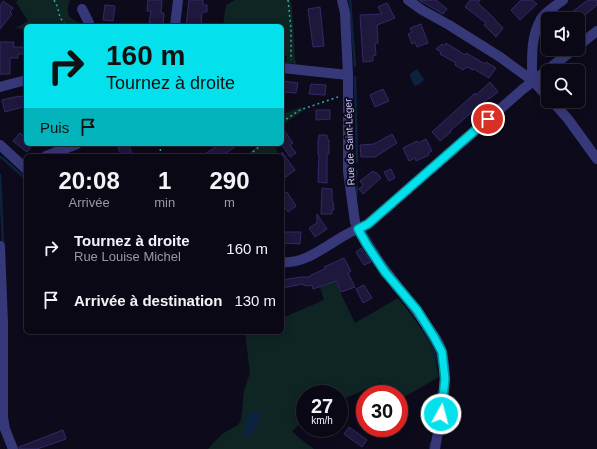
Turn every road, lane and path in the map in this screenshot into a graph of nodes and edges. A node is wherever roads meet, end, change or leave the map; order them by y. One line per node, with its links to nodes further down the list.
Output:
1 (54, 0): 8 (path)
2 (178, 0): 10 (street)
3 (288, 0): 14 (path)
4 (342, 0): 15 (street, Rue de Saint-Léger)
5 (408, 0): 17 (street)
6 (563, 0): 17 (street)
7 (82, 9): 9 (street)
8 (65, 24)
9 (89, 24)
10 (175, 24)
11 (597, 31): 12 (street)
12 (585, 40)
13 (565, 56): 17 (street)
14 (287, 68): 15 (street)
15 (348, 75): 20 (street, Rue de Saint-Léger)
16 (24, 81): 18 (street)
17 (533, 81): 19 (street); 30 (street)
18 (0, 87)
19 (541, 90)
20 (348, 94): 22 (path); 30 (street, Rue de Saint-Léger)
21 (559, 108): 28 (street)
22 (284, 121)
23 (0, 146): 29 (street)
24 (72, 146): 26 (street)
25 (260, 146): 27 (path)
26 (51, 154)
27 (251, 154)
28 (597, 159)
29 (24, 165)
30 (358, 229): 32 (street); 34 (street, Rue de Saint-Léger)
31 (0, 246): 33 (street)
32 (284, 262)
33 (14, 449)
34 (435, 449)

